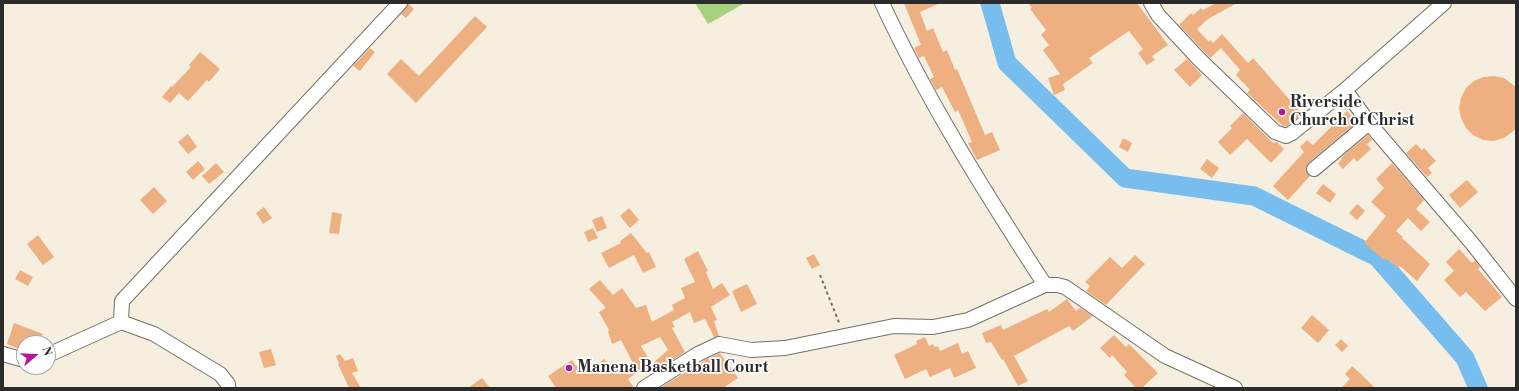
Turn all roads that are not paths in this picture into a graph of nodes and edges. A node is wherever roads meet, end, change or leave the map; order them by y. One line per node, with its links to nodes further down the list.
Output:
1 (400, 3): 10 (street)
2 (882, 3): 8 (street)
3 (1151, 3): 5 (street)
4 (1444, 3): 5 (street)
5 (1345, 90): 6 (street)
6 (1369, 123): 7 (street); 9 (street)
7 (1314, 169)
8 (1045, 285): 15 (street); 16 (street)
9 (1516, 299)
10 (120, 322): 11 (street); 14 (street)
11 (56, 351)
12 (3, 354): 13 (street)
13 (16, 358)
14 (228, 388)
15 (644, 388)
16 (1235, 388)

